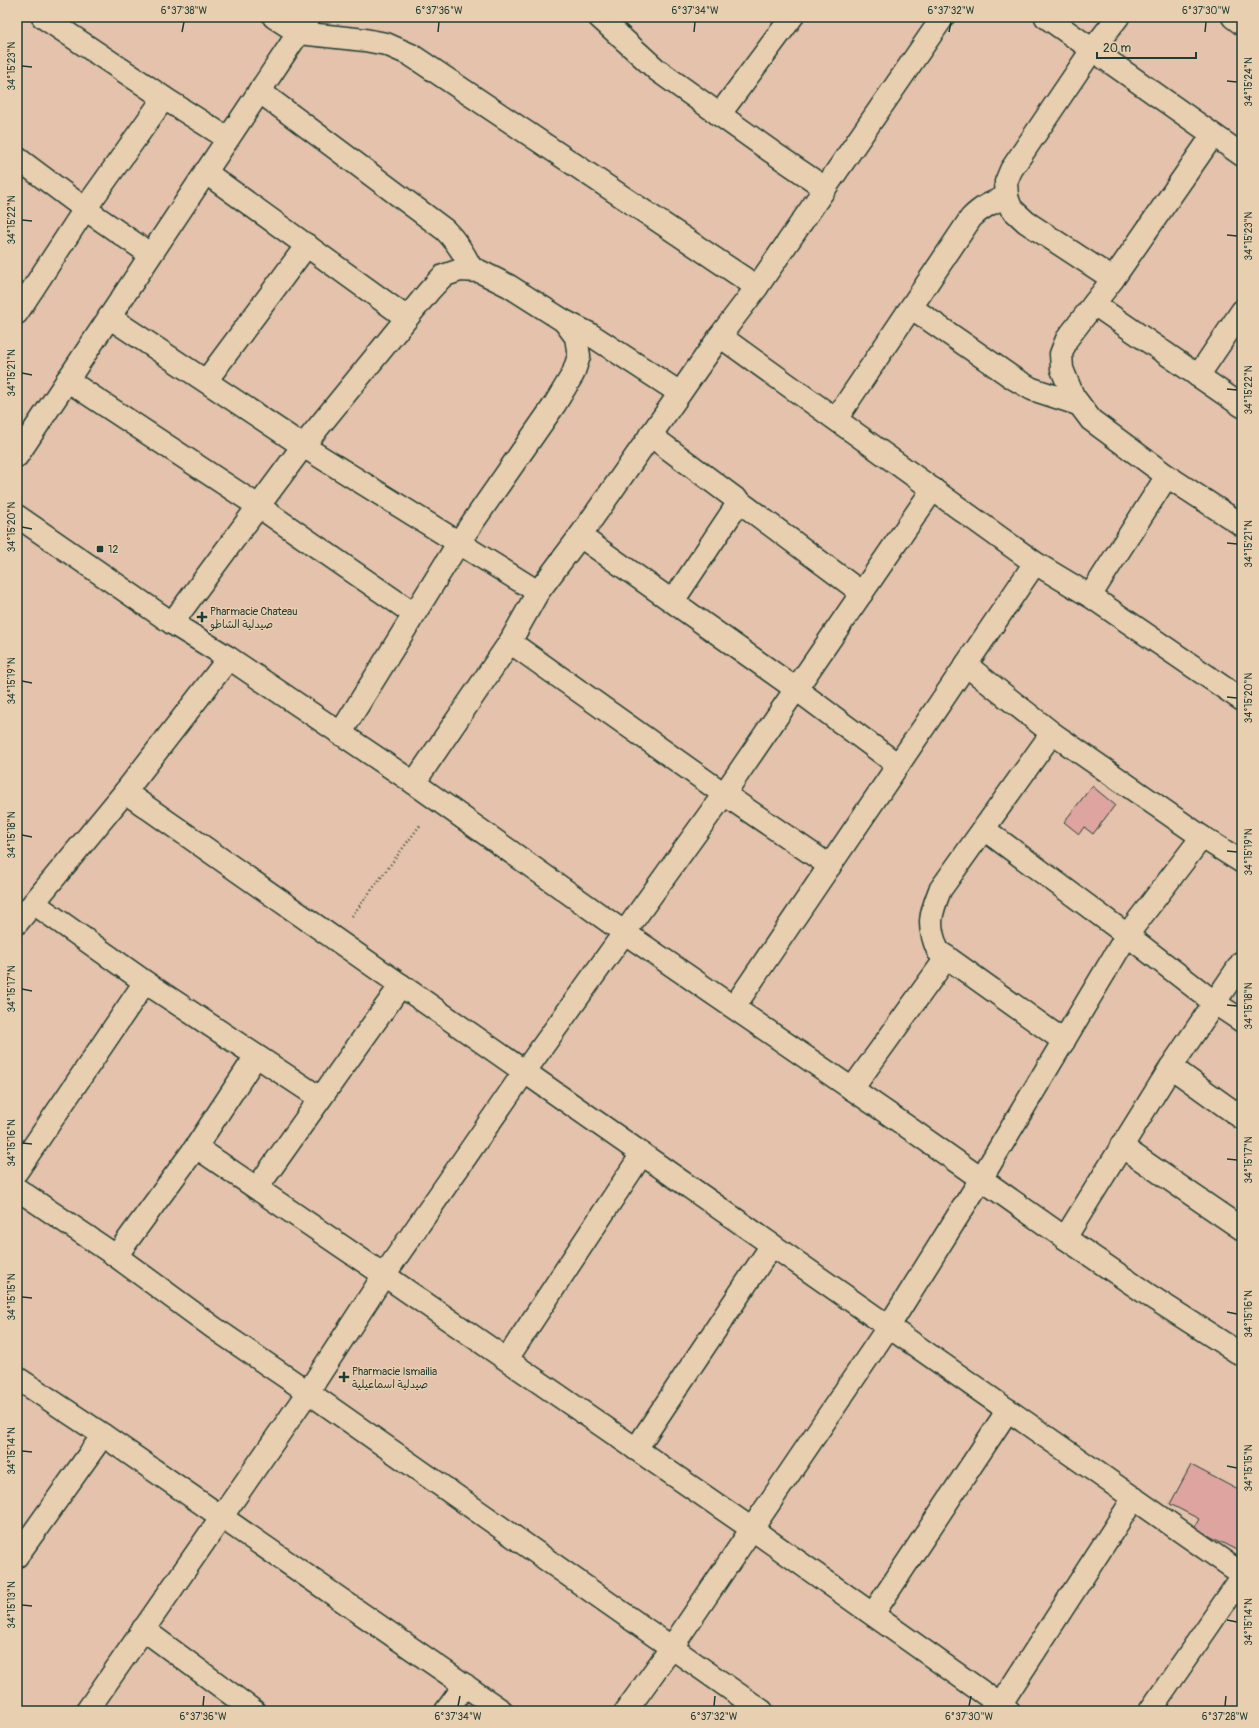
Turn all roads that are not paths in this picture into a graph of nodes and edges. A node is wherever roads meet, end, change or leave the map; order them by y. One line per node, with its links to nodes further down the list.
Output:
1 (43, 17): 13 (street)
2 (274, 17): 10 (street)
3 (792, 17): 14 (street)
4 (1046, 17): 11 (street)
5 (1118, 17): 11 (street)
6 (1233, 17): 9 (street)
7 (602, 18): 14 (street)
8 (939, 18): 20 (street)
9 (1242, 24)
10 (304, 25): 12 (street); 27 (street)
11 (1092, 50): 15 (street); 21 (street)
12 (259, 91): 16 (street); 25 (street)
13 (164, 98): 16 (street); 22 (street)
14 (719, 115): 20 (street)
15 (1213, 136): 17 (street); 26 (street)
16 (227, 138): 19 (street)
17 (1242, 155)
18 (17, 158): 22 (street)
19 (205, 172): 23 (street); 24 (street)
20 (825, 188): 27 (street)
21 (1007, 197): 26 (street); 29 (street)
22 (85, 209): 24 (street); 30 (street)
23 (307, 245): 33 (street); 38 (street)
24 (150, 254): 32 (street)
25 (472, 270): 33 (street); 34 (street)
26 (1113, 279): 28 (street)
27 (757, 287): 35 (street)
28 (1094, 304): 36 (street); 40 (street)
29 (912, 308): 40 (street); 42 (street)
30 (18, 311)
31 (1242, 311): 36 (street)
32 (109, 317): 37 (street); 38 (street)
33 (407, 318): 44 (street)
34 (564, 321): 39 (street); 53 (street)
35 (720, 336): 39 (street); 42 (street)
36 (1198, 376): 41 (street)
37 (67, 380): 45 (street); 49 (street)
38 (206, 381): 44 (street)
39 (680, 393): 43 (street)
40 (1078, 404): 46 (street)
41 (1242, 406)
42 (836, 419): 47 (street)
43 (650, 435): 48 (street); 52 (street)
44 (303, 446): 49 (street); 53 (street)
45 (17, 456)
46 (1167, 476): 51 (street); 57 (street)
47 (933, 489): 54 (street); 56 (street)
48 (739, 502): 56 (street); 58 (street)
49 (258, 506): 59 (street); 60 (street)
50 (17, 516): 60 (street)
51 (1242, 525)
52 (580, 536): 55 (street); 58 (street)
53 (460, 542): 55 (street); 59 (street)
54 (1035, 563): 57 (street); 63 (street)
55 (538, 592): 61 (street)
56 (862, 593): 64 (street)
57 (1090, 596): 65 (street)
58 (673, 602): 64 (street)
59 (414, 614): 66 (street)
60 (172, 622): 62 (street)
61 (510, 642): 69 (street); 71 (street)
62 (229, 658): 66 (street); 70 (street)
63 (966, 665): 67 (street); 68 (street)
64 (796, 689): 68 (street); 71 (street)
65 (1242, 700)
66 (340, 734): 69 (street)
67 (1052, 734): 72 (street); 73 (street)
68 (898, 765): 75 (street)
69 (414, 783): 78 (street)
70 (125, 792): 76 (street); 83 (street)
71 (724, 794): 75 (street); 78 (street)
72 (984, 829): 79 (street); 80 (street)
73 (1202, 837): 74 (street); 79 (street)
74 (1242, 862)
75 (830, 866): 85 (street)
76 (35, 904): 77 (street); 82 (street)
77 (17, 923)
78 (625, 933): 85 (street); 90 (street)
79 (1127, 934): 84 (street); 87 (street)
80 (947, 958): 87 (street); 91 (street)
81 (1242, 962): 84 (street)
82 (145, 982): 88 (street); 97 (street)
83 (401, 985): 90 (street); 92 (street)
84 (1215, 1003): 86 (street); 89 (street)
85 (734, 1007): 91 (street)
86 (1242, 1021)
87 (1064, 1041): 98 (street)
88 (256, 1056): 92 (street); 95 (street)
89 (1171, 1067): 93 (street); 94 (street)
90 (525, 1071): 96 (street); 105 (street)
91 (852, 1089): 98 (street)
92 (320, 1098): 99 (street)
93 (1242, 1118)
94 (1121, 1146): 101 (street); 102 (street)
95 (196, 1147): 99 (street); 104 (street)
96 (642, 1154): 103 (street); 108 (street)
97 (17, 1171)
98 (981, 1179): 102 (street); 106 (street)
99 (257, 1188): 105 (street)
100 (17, 1189): 104 (street)
101 (1242, 1230)
102 (1065, 1238): 107 (street)
103 (772, 1245): 106 (street); 113 (street)
104 (116, 1256): 110 (street)
105 (384, 1275): 108 (street); 110 (street)
106 (888, 1326): 111 (street); 116 (street)
107 (1242, 1355)
108 (507, 1359): 113 (street)
109 (17, 1378): 112 (street)
110 (308, 1392): 115 (street); 121 (street)
111 (1008, 1410): 114 (street); 119 (street)
112 (102, 1435): 115 (street); 117 (street)
113 (636, 1448): 116 (street)
114 (1134, 1498): 118 (street); 123 (street)
115 (222, 1518): 120 (street); 122 (street)
116 (752, 1529): 119 (street); 121 (street)
117 (17, 1556)
118 (1242, 1575): 130 (street)
119 (873, 1614): 123 (street)
120 (143, 1629): 124 (street); 125 (street)
121 (672, 1648): 128 (street); 129 (street)
122 (465, 1686): 126 (street); 127 (street)
123 (1004, 1708)
124 (87, 1711)
125 (253, 1711)
126 (446, 1711)
127 (502, 1711)
128 (626, 1711)
129 (762, 1711)
130 (1150, 1711)

